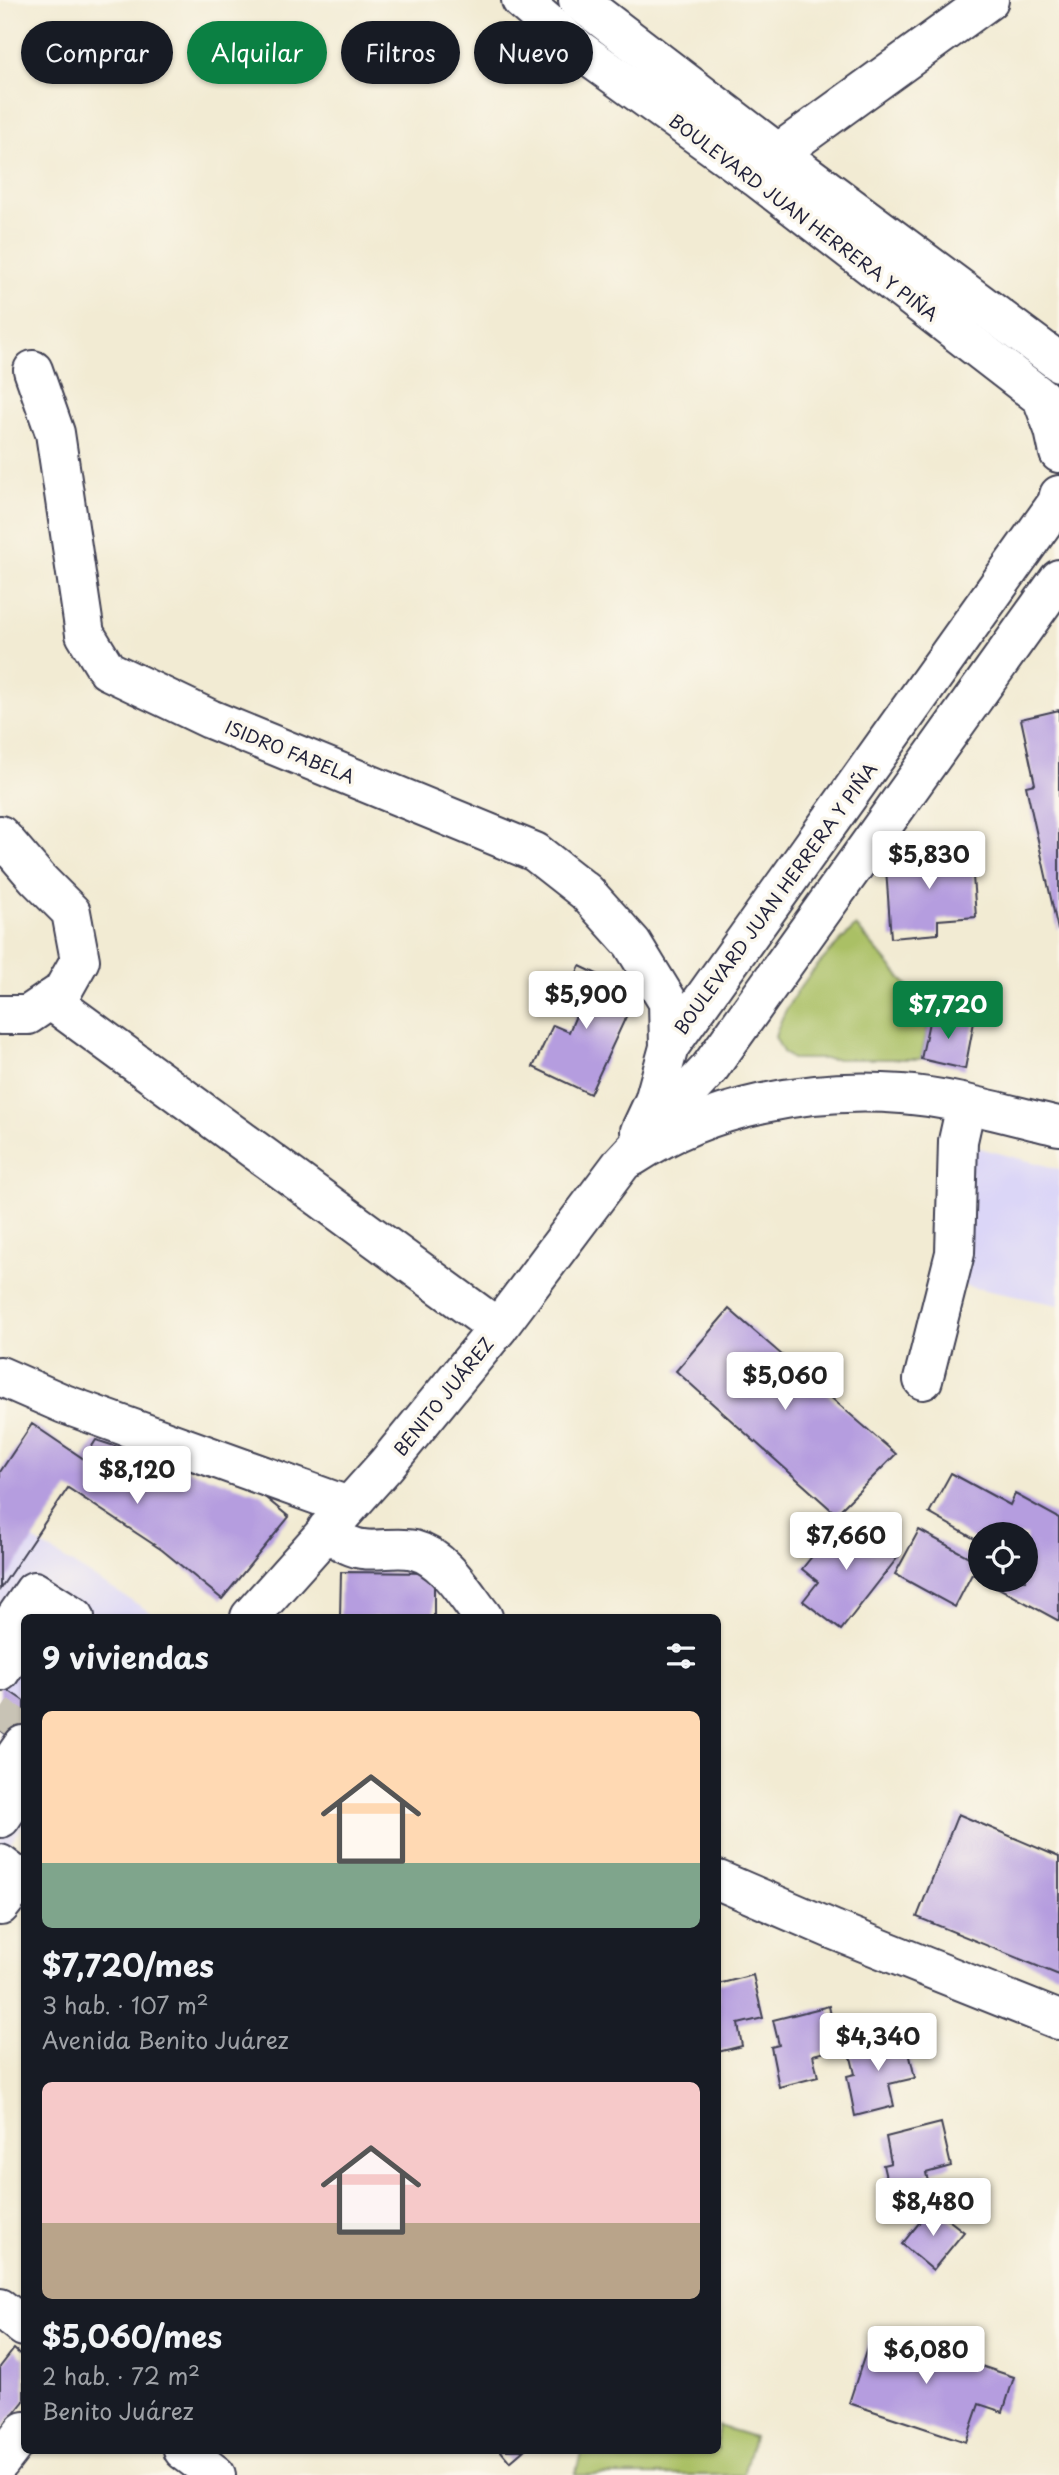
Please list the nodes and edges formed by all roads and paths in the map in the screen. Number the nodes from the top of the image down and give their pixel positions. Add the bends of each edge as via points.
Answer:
1 (522, 0) edge
2 (578, 0) edge
3 (989, 0) edge
4 (768, 166) junction
5 (1059, 362) edge
6 (33, 370) dead end
7 (1059, 453) edge
8 (1059, 495) edge
9 (1059, 579) edge
10 (0, 835) edge
11 (50, 1000) junction
12 (0, 1015) edge
13 (668, 1047) junction
14 (966, 1105) junction
15 (1059, 1126) edge
16 (622, 1163) junction
17 (498, 1328) junction
18 (0, 1376) edge
19 (923, 1380) dead end
20 (337, 1518) junction
21 (253, 1614) edge
22 (481, 1614) edge
23 (21, 1628) edge
24 (0, 1640) edge
25 (21, 1648) edge
26 (12, 1679) edge
27 (10, 1742) edge
28 (0, 1778) edge
29 (21, 1792) edge
30 (9, 1823) edge
31 (721, 1881) edge
32 (1059, 2020) edge
33 (0, 2308) edge
34 (21, 2325) edge
35 (21, 2435) edge
36 (188, 2454) edge
37 (0, 2462) edge
38 (216, 2475) edge

1 - 4 main road, BOULEVARD JUAN HERRERA Y PIÑA via 578,49
2 - 4 main road, BOULEVARD JUAN HERRERA Y PIÑA
3 - 4 main road
4 - 5 main road, BOULEVARD JUAN HERRERA Y PIÑA
4 - 7 main road, BOULEVARD JUAN HERRERA Y PIÑA via 1042,398
6 - 13 main road, ISIDRO FABELA via 55,433 85,634 107,670 211,719 535,852 586,892 632,943 668,1002
8 - 13 main road, BOULEVARD JUAN HERRERA Y PIÑA via 1058,503
9 - 16 main road via 709,1069
10 - 11 main road via 71,912 80,960 62,992
11 - 12 main road via 28,1015
11 - 17 main road
13 - 16 main road, BOULEVARD JUAN HERRERA Y PIÑA via 654,1101
14 - 15 main road
14 - 16 main road via 905,1094 861,1093 773,1102 690,1126
14 - 19 main road via 958,1141 955,1253
16 - 17 main road, BENITO JUÁREZ
17 - 20 main road, BENITO JUÁREZ
18 - 20 main road
20 - 21 main road, BENITO JUÁREZ
20 - 22 main road via 350,1546 416,1550 442,1565
23 - 24 main road
25 - 26 main road
27 - 28 main road
29 - 30 main road
31 - 32 main road
33 - 34 main road
35 - 37 main road
36 - 38 main road

